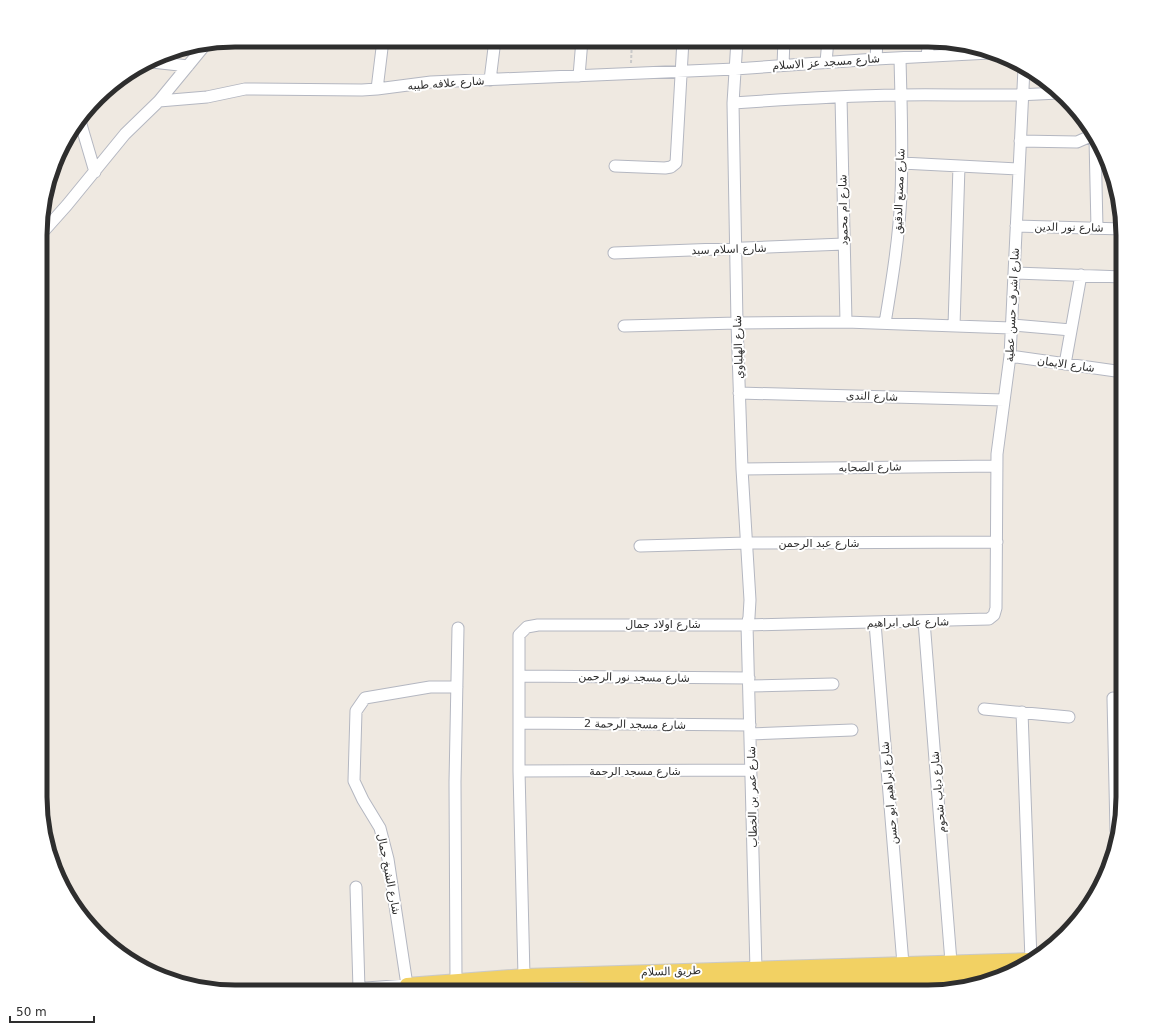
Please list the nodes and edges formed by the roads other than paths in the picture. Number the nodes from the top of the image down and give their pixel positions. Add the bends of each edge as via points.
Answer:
1 (382, 47) edge
2 (494, 47) edge
3 (581, 47) edge
4 (683, 47) edge
5 (737, 47) edge
6 (784, 47) edge
7 (827, 47) edge
8 (877, 47) edge
9 (928, 47) edge
10 (200, 51) edge
11 (973, 52) edge
12 (927, 56) junction
13 (900, 58) junction
14 (876, 59) junction
15 (826, 62) junction
16 (159, 63) edge
17 (783, 65) junction
18 (188, 66) junction
19 (735, 69) junction
20 (681, 71) junction
21 (1024, 73) edge
22 (578, 76) junction
23 (490, 80) junction
24 (378, 90) junction
25 (1051, 93) edge
26 (901, 95) junction
27 (1023, 96) junction
28 (841, 97) junction
29 (159, 101) junction
30 (733, 103) junction
31 (82, 126) edge
32 (1089, 137) edge
33 (1020, 141) junction
34 (1095, 149) edge
35 (902, 163) junction
36 (615, 166) dead end
37 (959, 166) junction
38 (1018, 169) junction
39 (95, 172) junction
40 (1016, 226) junction
41 (47, 228) edge
42 (1097, 228) junction
43 (1116, 229) edge
44 (844, 244) junction
45 (736, 248) junction
46 (614, 253) dead end
47 (1014, 274) junction
48 (1081, 275) junction
49 (1116, 277) edge
50 (846, 322) junction
51 (737, 323) junction
52 (885, 323) junction
53 (624, 326) dead end
54 (954, 326) junction
55 (1012, 327) junction
56 (1071, 330) junction
57 (1010, 356) junction
58 (1065, 364) junction
59 (1116, 371) edge
60 (739, 392) junction
61 (1004, 400) junction
62 (997, 466) junction
63 (742, 469) junction
64 (997, 542) junction
65 (747, 543) junction
66 (640, 546) dead end
67 (924, 622) junction
68 (875, 623) junction
69 (747, 625) junction
70 (458, 628) dead end
71 (519, 676) junction
72 (749, 682) junction
73 (833, 684) dead end
74 (457, 687) junction
75 (1113, 698) dead end
76 (984, 709) dead end
77 (1022, 712) junction
78 (1069, 716) dead end
79 (519, 723) junction
80 (750, 730) junction
81 (852, 730) dead end
82 (751, 770) junction
83 (519, 771) junction
84 (1116, 813) edge
85 (356, 887) dead end
86 (1030, 955) edge
87 (1022, 960) edge
88 (951, 962) junction
89 (904, 964) junction
90 (756, 969) junction
91 (990, 975) edge
92 (524, 976) junction
93 (795, 980) edge
94 (810, 980) edge
95 (456, 981) junction
96 (359, 985) edge
97 (408, 985) edge
98 (429, 985) edge
99 (693, 985) edge

1 - 24 street
2 - 23 street
3 - 22 street
4 - 20 street
5 - 19 street, شارع الهلباوي
6 - 17 street
7 - 15 street
8 - 14 street
9 - 12 street
10 - 18 street
11 - 12 street, شارع مسجد عز الاسلام
12 - 13 street, شارع مسجد عز الاسلام
13 - 14 street, شارع مسجد عز الاسلام
13 - 26 street, شارع مصنع الدقيق
14 - 15 street, شارع مسجد عز الاسلام
15 - 17 street, شارع مسجد عز الاسلام
16 - 18 street
17 - 19 street, شارع مسجد عز الاسلام
18 - 29 street
19 - 20 street, شارع علافه طيبه
19 - 30 street, شارع الهلباوي
20 - 22 street, شارع علافه طيبه
20 - 36 street via 676,163 665,168
21 - 27 street, شارع اشرف حسن عطية
22 - 23 street, شارع علافه طيبه
23 - 24 street, شارع علافه طيبه via 431,82
24 - 29 street, شارع علافه طيبه via 246,89 207,97
25 - 27 street
26 - 27 street
26 - 28 street
26 - 35 street, شارع مصنع الدقيق
27 - 33 street, شارع اشرف حسن عطية
28 - 30 street
28 - 44 street, شارع ام محمود
29 - 39 street via 126,134
30 - 45 street, شارع الهلباوي
31 - 39 street
32 - 33 street via 1073,142
33 - 38 street, شارع اشرف حسن عطية
34 - 42 street
35 - 37 street
35 - 52 street, شارع مصنع الدقيق via 898,229
37 - 38 street
37 - 54 street
38 - 40 street, شارع اشرف حسن عطية
39 - 41 street
40 - 42 street, شارع نور الدين
40 - 47 street, شارع اشرف حسن عطية
42 - 43 street, شارع نور الدين
44 - 45 street, شارع اسلام سيد
44 - 50 street, شارع ام محمود
45 - 46 street, شارع اسلام سيد
45 - 51 street, شارع الهلباوي
47 - 48 street
47 - 55 street, شارع اشرف حسن عطية
48 - 49 street
48 - 56 street
50 - 51 street
50 - 52 street
51 - 53 street
51 - 60 street, شارع الهلباوي
52 - 54 street
54 - 55 street
55 - 56 street
55 - 57 street, شارع اشرف حسن عطية
56 - 58 street
57 - 58 street, شارع الايمان
57 - 61 street, شارع اشرف حسن عطية
58 - 59 street, شارع الايمان
60 - 61 street, شارع الندى
60 - 63 street, شارع الهلباوي
61 - 62 street, شارع اشرف حسن عطية
62 - 63 street, شارع الصحابه
62 - 64 street, شارع اشرف حسن عطية
63 - 65 street, شارع الهلباوي
64 - 65 street, شارع عبد الرحمن
64 - 67 street, شارع على ابراهيم via 994,615 989,619
65 - 66 street, شارع عبد الرحمن
65 - 69 street, شارع الهلباوي via 750,600
67 - 68 street, شارع على ابراهيم
67 - 88 street, شارع دياب شحوم
68 - 69 street, شارع على ابراهيم
68 - 89 street, شارع ابراهيم ابو حسن
69 - 71 street, شارع اولاد جمال via 578,624 527,627 519,635
69 - 72 street, شارع عمر بن الخطاب
70 - 74 street
71 - 72 street, شارع مسجد نور الرحمن
71 - 79 street, شارع اولاد جمال
72 - 73 street, شارع مسجد نور الرحمن
72 - 80 street, شارع عمر بن الخطاب
74 - 95 street
74 - 97 street, شارع الشيخ جمال via 430,686 365,698 356,711 354,781 380,828 388,859
75 - 84 street
76 - 77 street
77 - 78 street
77 - 86 street
79 - 80 street, شارع مسجد الرحمة 2
79 - 83 street, شارع اولاد جمال
80 - 81 street, شارع مسجد الرحمة 2
80 - 82 street, شارع عمر بن الخطاب
82 - 83 street, شارع مسجد الرحمة
82 - 90 street, شارع عمر بن الخطاب
83 - 92 street, شارع اولاد جمال
85 - 96 street
87 - 88 main road, طريق السلام
88 - 89 main road, طريق السلام
89 - 94 main road, طريق السلام
90 - 92 main road, طريق السلام
90 - 93 main road, طريق السلام
91 - 94 main road, طريق السلام
92 - 95 main road, طريق السلام
93 - 94 main road, طريق السلام
93 - 99 main road, طريق السلام
95 - 98 main road, طريق السلام

